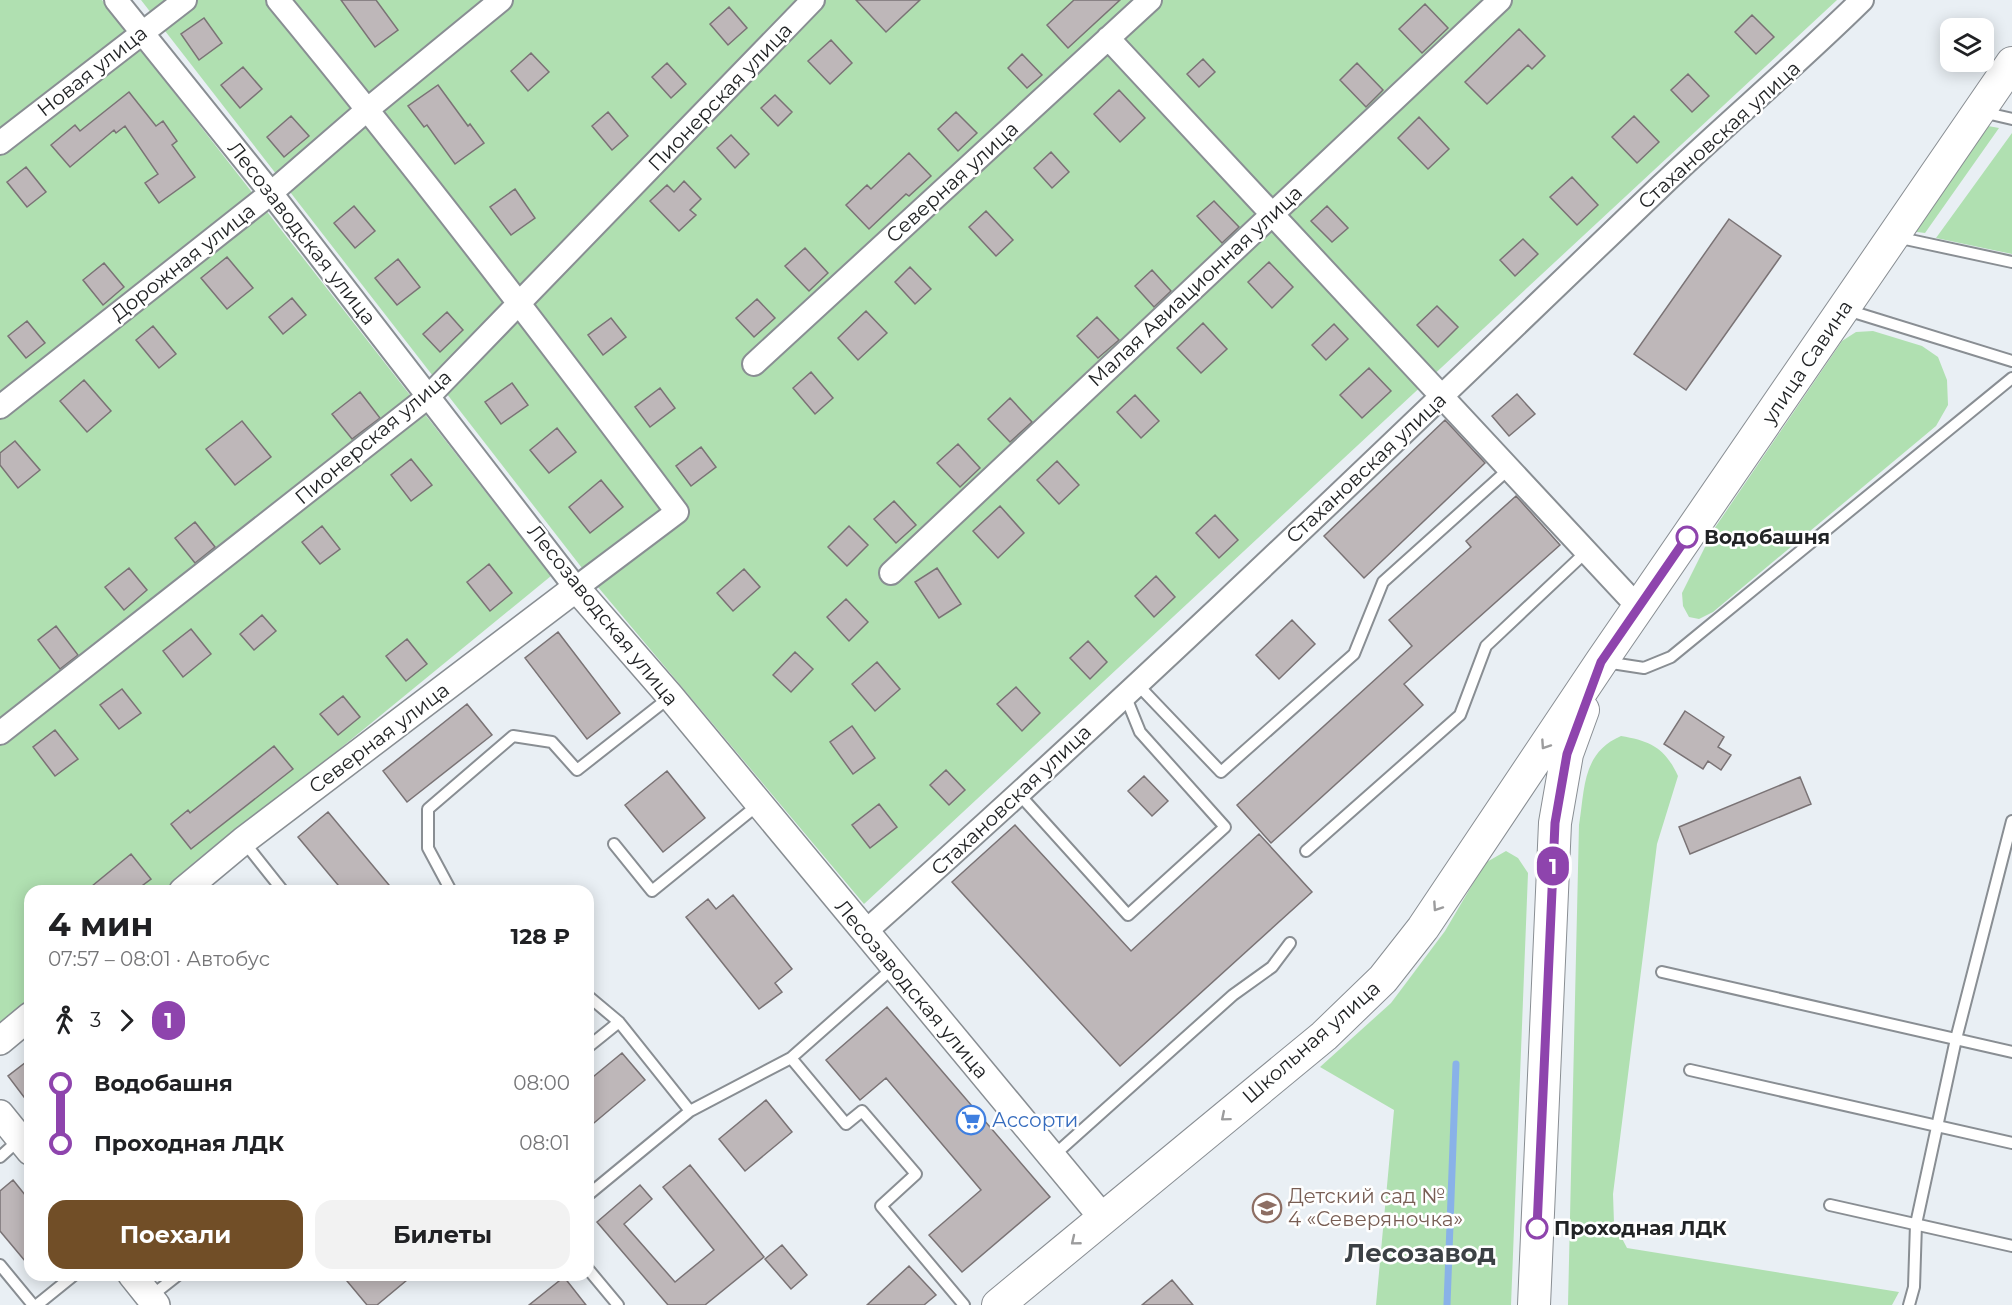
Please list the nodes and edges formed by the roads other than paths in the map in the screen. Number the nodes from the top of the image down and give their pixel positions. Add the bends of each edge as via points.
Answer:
1 (116, 0) edge
2 (185, 0) edge
3 (278, 0) edge
4 (501, 0) edge
5 (813, 0) edge
6 (1150, 0) edge
7 (1500, 0) edge
8 (1862, 0) edge
9 (140, 32) junction
10 (1108, 38) junction
11 (2012, 63) edge
12 (368, 109) junction
13 (1979, 112) junction
14 (2012, 119) edge
15 (0, 143) edge
16 (271, 193) junction
17 (1272, 214) junction
18 (1893, 236) junction
19 (2012, 262) edge
20 (519, 303) junction
21 (1843, 309) junction
22 (2012, 361) edge
23 (754, 364) dead end
24 (2012, 378) edge
25 (1443, 395) junction
26 (429, 396) junction
27 (0, 407) edge
28 (1510, 468) junction
29 (1587, 552) junction
30 (891, 573) dead end
31 (576, 588) junction
32 (1638, 608) junction
33 (1601, 662) junction
34 (1131, 690) junction
35 (670, 696) junction
36 (0, 733) edge
37 (1018, 793) junction
38 (759, 804) junction
39 (2012, 825) edge
40 (243, 841) junction
41 (614, 844) dead end
42 (1306, 851) dead end
43 (190, 885) edge
44 (278, 885) edge
45 (443, 885) edge
46 (865, 932) junction
47 (1290, 943) dead end
48 (894, 967) junction
49 (1662, 972) dead end
50 (594, 1001) edge
51 (24, 1021) edge
52 (619, 1022) junction
53 (1956, 1039) junction
54 (0, 1041) edge
55 (594, 1042) edge
56 (2012, 1052) edge
57 (791, 1058) junction
58 (1690, 1070) dead end
59 (690, 1111) junction
60 (0, 1114) edge
61 (1938, 1126) junction
62 (2012, 1143) edge
63 (24, 1144) edge
64 (24, 1145) edge
65 (0, 1156) edge
66 (1052, 1157) junction
67 (594, 1190) edge
68 (1830, 1205) dead end
69 (1103, 1218) junction
70 (1916, 1224) junction
71 (2012, 1246) edge
72 (0, 1265) edge
73 (594, 1276) edge
74 (66, 1281) edge
75 (137, 1281) edge
76 (172, 1281) edge
77 (153, 1301) edge
78 (1006, 1303) edge
79 (35, 1305) edge
80 (618, 1305) edge
81 (964, 1305) edge
82 (1534, 1305) edge
83 (1909, 1305) edge

1 - 9 street, Лесозаводская улица
2 - 9 street, Новая улица
3 - 12 street
4 - 12 street, Дорожная улица
5 - 20 street, Пионерская улица
6 - 10 street, Северная улица
7 - 17 street, Малая Авиационная улица
8 - 25 street, Стахановская улица
9 - 15 street, Новая улица
9 - 16 street, Лесозаводская улица
10 - 17 street
10 - 23 street, Северная улица
11 - 13 main road, улица Савина
12 - 16 street, Дорожная улица
12 - 20 street
13 - 14 lane
13 - 18 main road, улица Савина
16 - 26 street, Лесозаводская улица
16 - 27 street, Дорожная улица
17 - 25 street
17 - 30 street, Малая Авиационная улица
18 - 19 lane
18 - 21 main road, улица Савина
20 - 26 street, Пионерская улица
20 - 31 street via 677,512
21 - 22 lane
21 - 32 main road, улица Савина
24 - 33 lane via 1671,657 1644,668
25 - 28 street
25 - 34 street, Стахановская улица
26 - 31 street, Лесозаводская улица
26 - 36 street, Пионерская улица
28 - 29 street
28 - 34 lane via 1383,582 1354,654 1221,772
29 - 32 street
29 - 42 lane via 1486,646 1460,715
31 - 35 street, Лесозаводская улица
31 - 40 street, Северная улица
32 - 33 main road, улица Савина
33 -> 69 main road, Школьная улица via 1423,928 1383,979 1324,1036
33 - 82 main road via 1567,754 1555,823
34 - 37 street, Стахановская улица
34 - 37 lane via 1140,732 1225,827 1128,915
35 - 38 street, Лесозаводская улица
35 - 45 lane via 577,770 552,742 513,736 428,809 428,848
37 - 46 street, Стахановская улица
38 - 41 lane via 652,891
38 - 46 street, Лесозаводская улица
39 - 53 lane
40 - 43 street, Северная улица
40 - 44 lane
46 - 48 street, Лесозаводская улица
47 - 66 lane via 1272,967 1233,995
48 - 57 lane
48 - 66 street, Лесозаводская улица
49 - 53 lane
50 - 52 lane
51 - 54 street
52 - 55 lane
52 - 59 lane
53 - 56 lane
53 - 61 lane
57 - 59 lane
57 - 81 lane via 846,1124 862,1111 916,1174 882,1206
58 - 61 lane
59 - 67 lane
60 - 63 street
61 - 62 lane
61 - 70 lane
64 - 65 lane
66 - 69 street, Лесозаводская улица
68 - 70 lane
69 -> 78 main road, Школьная улица
70 - 71 lane
70 - 83 lane via 1914,1287
72 - 79 lane
73 - 80 lane
74 - 79 lane
75 - 77 street
76 - 77 lane

